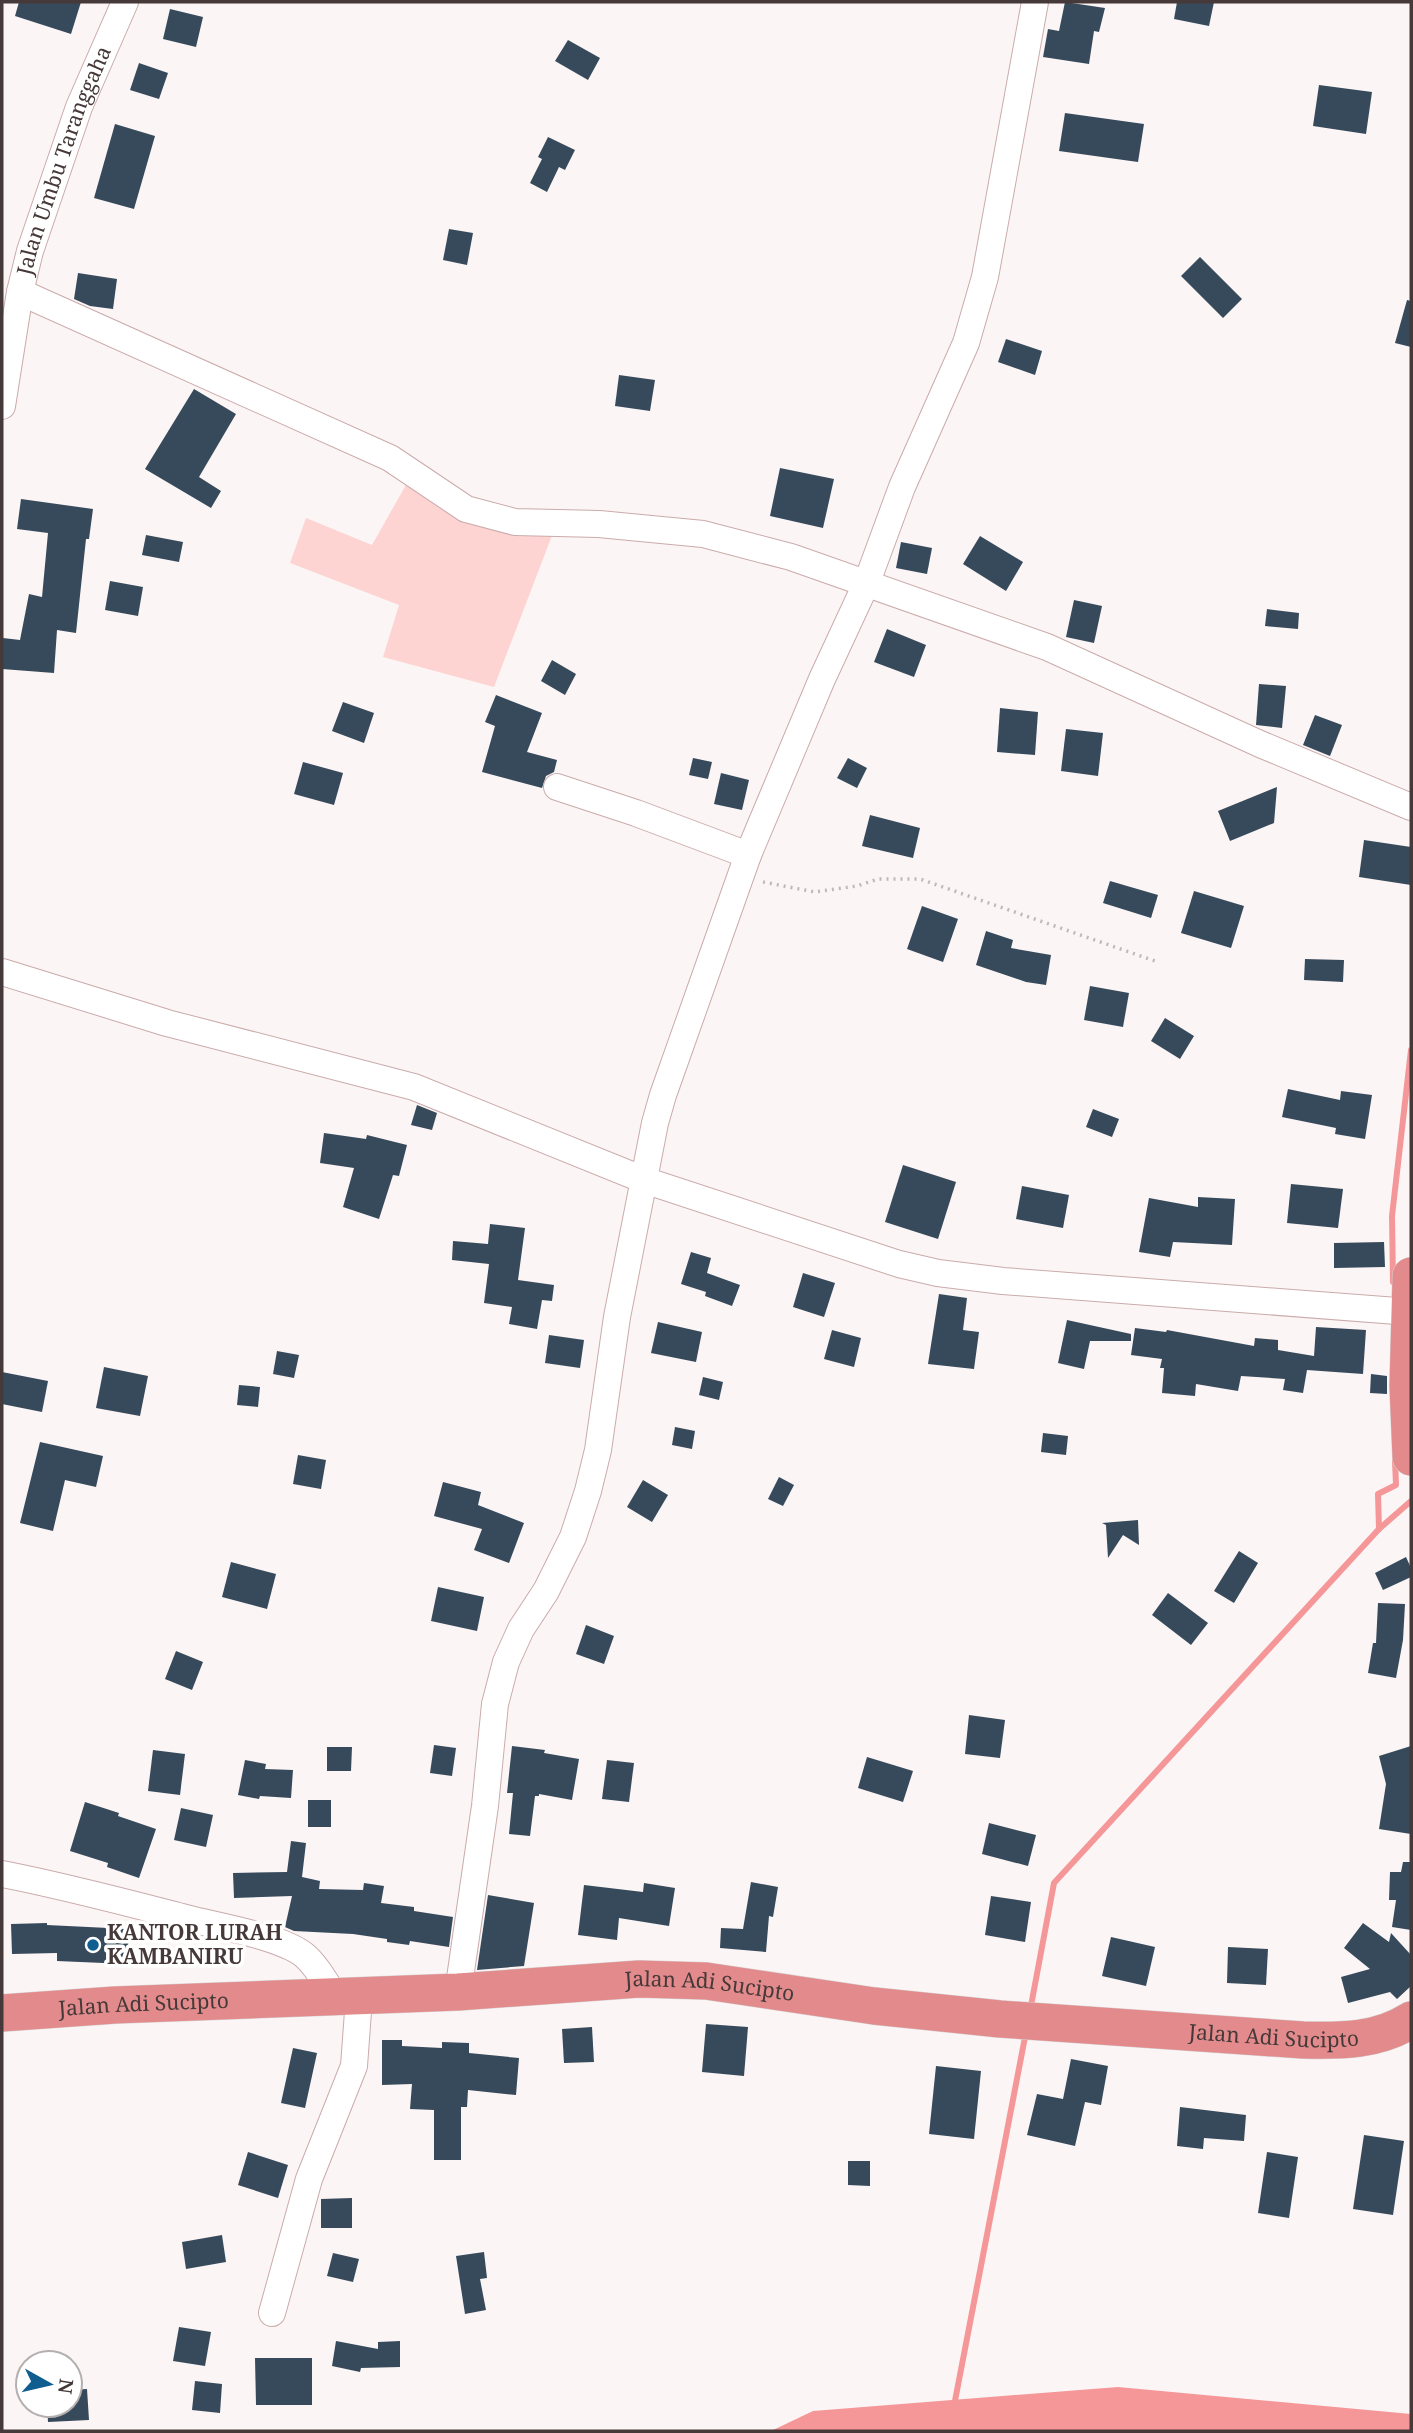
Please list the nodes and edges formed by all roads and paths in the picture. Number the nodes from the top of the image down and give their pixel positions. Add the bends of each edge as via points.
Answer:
1 (125, 2) edge
2 (1035, 2) edge
3 (14, 283) edge
4 (2, 406) edge
5 (867, 582) junction
6 (557, 787) dead end
7 (1411, 807) edge
8 (744, 865) junction
9 (1155, 961) dead end
10 (2, 972) edge
11 (645, 1180) junction
12 (1402, 1303) edge
13 (1411, 1457) edge
14 (2, 1874) edge
15 (458, 1992) junction
16 (348, 1998) junction
17 (2, 2013) edge
18 (1410, 2022) edge
19 (272, 2313) dead end

1 - 3 street, Jalan Umbu Taranggaha via 79,107
2 - 5 street via 974,321 902,487
3 - 4 street, Jalan Umbu Taranggaha
3 - 5 street via 390,458 466,509 515,522 704,534
5 - 7 street via 1047,647
5 - 8 street via 821,678
6 - 8 street via 636,813
8 - 9 path via 815,892 878,879 919,879
8 - 11 street via 663,1095
10 - 11 street via 167,1023 414,1087
11 - 12 street via 938,1273 1003,1281
11 - 15 street via 588,1491 573,1537 506,1662 495,1704
12 - 13 highway
14 - 16 street via 250,1933 302,1954
15 - 16 highway, Jalan Adi Sucipto
15 - 18 highway, Jalan Adi Sucipto via 639,1979 705,1982 1016,2021 1347,2041 1374,2037
16 - 17 highway, Jalan Adi Sucipto
16 - 19 street via 354,2066 309,2179

